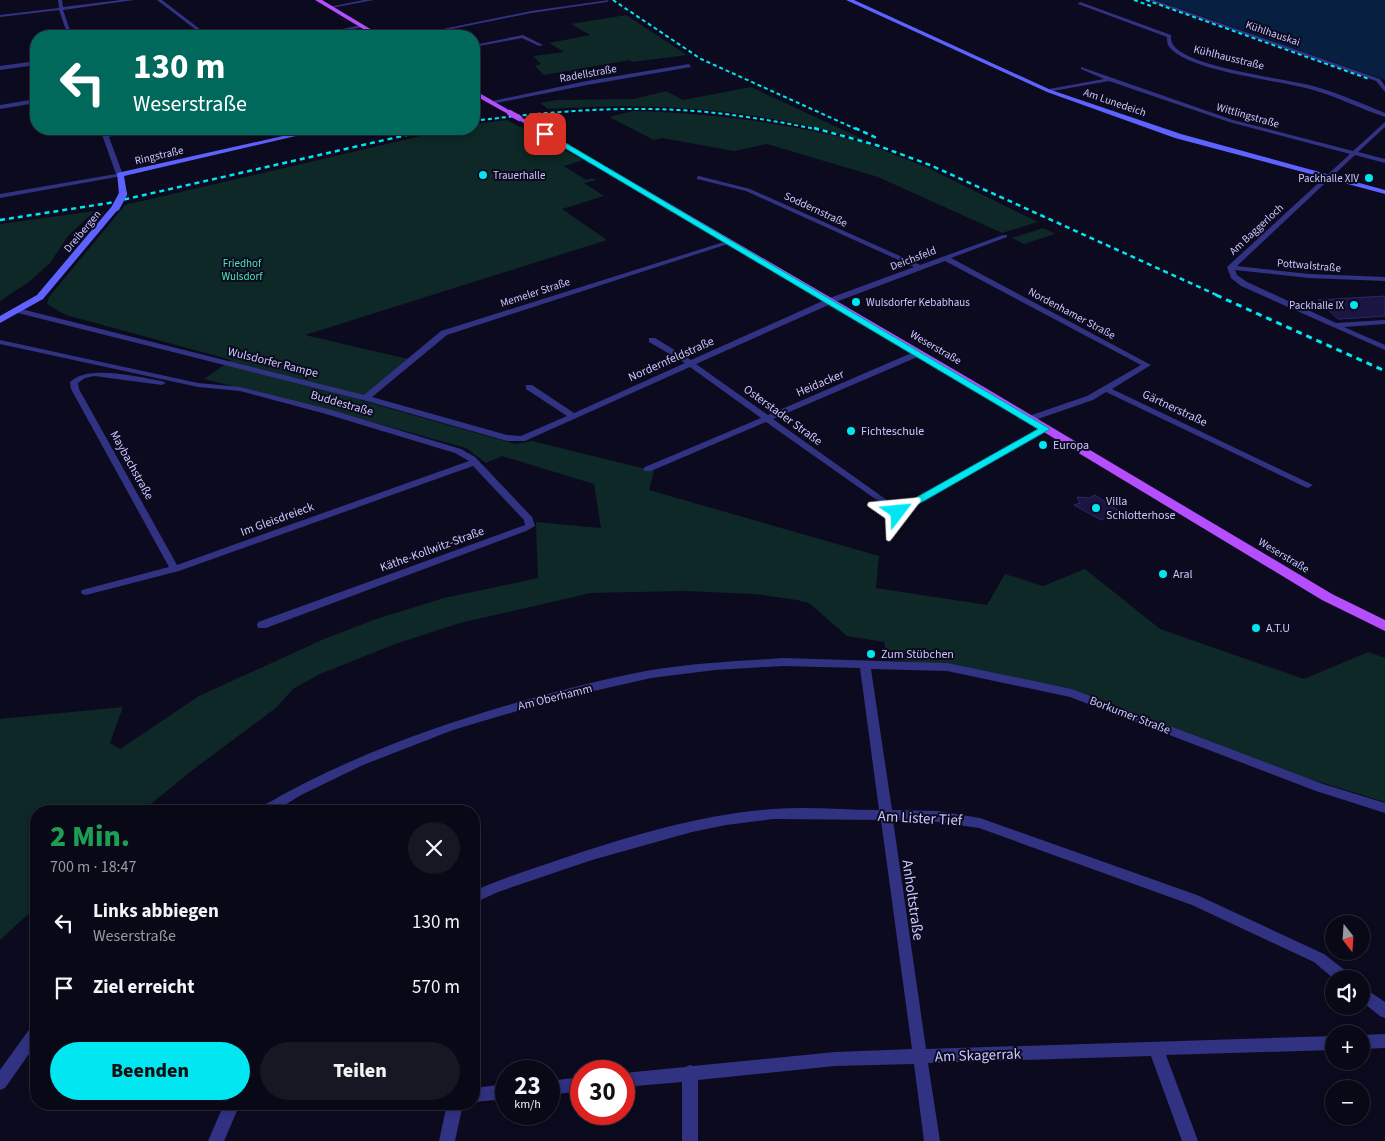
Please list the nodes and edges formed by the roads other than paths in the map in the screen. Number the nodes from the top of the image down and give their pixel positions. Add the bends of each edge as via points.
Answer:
1 (60, 0) edge
2 (132, 0) edge
3 (159, 0) edge
4 (318, 0) edge
5 (372, 0) edge
6 (849, 0) edge
7 (1095, 0) edge
8 (1150, 0) edge
9 (607, 1) dead end
10 (331, 7) junction
11 (60, 9) junction
12 (0, 16) edge
13 (362, 26) junction
14 (68, 30) edge
15 (199, 30) edge
16 (341, 30) edge
17 (369, 30) edge
18 (441, 30) edge
19 (480, 45) edge
20 (541, 45) dead end
21 (30, 64) edge
22 (689, 66) dead end
23 (0, 68) edge
24 (1083, 68) dead end
25 (1109, 80) junction
26 (1385, 90) edge
27 (1049, 91) junction
28 (480, 96) edge
29 (30, 102) edge
30 (491, 102) junction
31 (0, 107) edge
32 (1385, 115) edge
33 (1383, 128) edge
34 (111, 135) edge
35 (281, 135) edge
36 (106, 136) joint
37 (1352, 153) junction
38 (1385, 160) edge
39 (120, 175) junction
40 (1327, 177) junction
41 (699, 178) dead end
42 (1385, 192) edge
43 (0, 196) edge
44 (1005, 236) dead end
45 (729, 242) junction
46 (945, 258) junction
47 (1231, 267) junction
48 (921, 268) junction
49 (1385, 279) edge
50 (830, 301) junction
51 (17, 310) junction
52 (0, 320) edge
53 (1385, 322) edge
54 (1335, 325) junction
55 (652, 340) dead end
56 (0, 342) edge
57 (1385, 348) edge
58 (919, 354) junction
59 (690, 363) junction
60 (83, 376) joint
61 (198, 385) junction
62 (529, 387) dead end
63 (1106, 389) junction
64 (366, 398) junction
65 (573, 416) junction
66 (767, 419) junction
67 (1029, 419) junction
68 (1046, 429) junction
69 (522, 439) joint
70 (475, 462) junction
71 (648, 469) dead end
72 (1308, 485) dead end
73 (175, 569) junction
74 (86, 592) dead end
75 (262, 625) dead end
76 (1385, 626) edge
77 (865, 664) junction
78 (275, 805) edge
79 (1385, 808) edge
80 (884, 815) junction
81 (480, 894) edge
82 (1334, 970) edge
83 (1370, 999) edge
84 (1385, 1011) edge
85 (1385, 1041) edge
86 (1370, 1042) edge
87 (1325, 1043) edge
88 (30, 1044) edge
89 (1156, 1049) junction
90 (920, 1057) junction
91 (690, 1072) junction
92 (635, 1079) edge
93 (0, 1083) edge
94 (495, 1093) edge
95 (480, 1095) edge
96 (229, 1110) edge
97 (454, 1110) edge
98 (216, 1141) edge
99 (447, 1141) edge
100 (690, 1141) edge
101 (932, 1141) edge
102 (1190, 1141) edge

1 - 11 street
2 - 11 street
3 - 15 street
4 - 10 main road
5 - 10 street
6 - 27 street, Am Lunedeich
7 - 32 street, Kühlhausstraße via 1080,2 1169,36 1174,49 1192,59 1311,88
8 - 26 street, Kühlhauskai via 1378,80
9 - 18 street
10 - 13 main road
11 - 12 street
11 - 14 street
13 - 16 street
13 - 17 main road
19 - 20 street via 523,36
21 - 23 street
22 - 30 street, Radellstraße
24 - 25 street, Wittlingstraße
25 - 27 street, Wittlingstraße
25 - 37 street, Wittlingstraße via 1231,121
27 - 40 street, Am Lunedeich via 1178,136
28 - 30 main road, Weserstraße
29 - 31 street
30 - 45 main road, Weserstraße, bridge
33 - 37 street, Am Baggerloch
34 - 36 street
35 - 39 street, Ringstraße
36 - 39 street, Dreibergen
37 - 38 street, Wittlingstraße
37 - 40 street, Am Baggerloch
39 - 43 street, Ringstraße
39 - 51 street, Dreibergen, bridge via 123,194 116,207 40,297
40 - 42 street, Am Lunedeich
40 - 47 street, Am Baggerloch
41 - 48 street, Soddernstraße via 748,190
44 - 46 street, Deichsfeld
45 - 50 main road, Weserstraße
45 - 64 street, Memeler Straße via 444,333
46 - 48 street, Deichsfeld
46 - 63 street, Nordenhamer Straße via 1147,365
47 - 49 street, Pottwalstraße via 1308,276
47 - 54 street, Am Baggerloch via 1234,276 1244,284
48 - 50 street, Deichsfeld
50 - 58 main road, Weserstraße
50 - 59 street, Nordernfeldstraße
51 - 52 street, Dreibergen
51 - 64 street, Wulsdorfer Rampe
53 - 54 street
54 - 57 street, Am Baggerloch
55 - 59 street, Osterstader Straße
56 - 61 street, Buddestraße
58 - 66 street, Heidacker
58 - 67 main road, Weserstraße
59 - 65 street, Nordernfeldstraße
59 - 66 street, Osterstader Straße
60 - 61 street, Buddestraße via 94,374 182,386
60 - 73 street, Maybachstraße via 74,382 75,389
61 - 70 street, Buddestraße via 240,389 329,412 458,451
62 - 65 street
63 - 67 street via 1090,398
63 - 72 street, Gärtnerstraße
64 - 69 street, Wulsdorfer Rampe via 506,438
65 - 69 street, Nordernfeldstraße
66 - 68 street, Osterstader Straße via 898,512
66 - 71 street, Heidacker
67 - 68 main road, Weserstraße
68 - 76 main road, Weserstraße via 1327,597
70 - 73 street, Im Gleisdreieck
70 - 75 street, Käthe-Kollwitz-Straße via 529,519 530,526
73 - 74 street, Im Gleisdreieck
77 - 78 street, Am Oberhamm via 783,662 715,666 651,674 554,696 449,727 358,762
77 - 79 street, Borkumer Straße via 946,667 1072,693 1320,788
77 - 80 street, Anholtstraße
80 - 81 street, Am Lister Tief via 762,815 709,822 655,834
80 - 82 street, Am Lister Tief via 933,815 980,823 1197,901 1319,958
80 - 90 street, Anholtstraße
83 - 84 street
85 - 86 street
87 - 89 street, Am Skagerrak
88 - 93 street
89 - 90 street, Am Skagerrak
89 - 102 street
90 - 91 street, Am Skagerrak via 835,1059
90 - 101 street, Anholtstraße
91 - 92 street, Am Skagerrak
91 - 100 street
94 - 95 street
96 - 98 street
97 - 99 street

